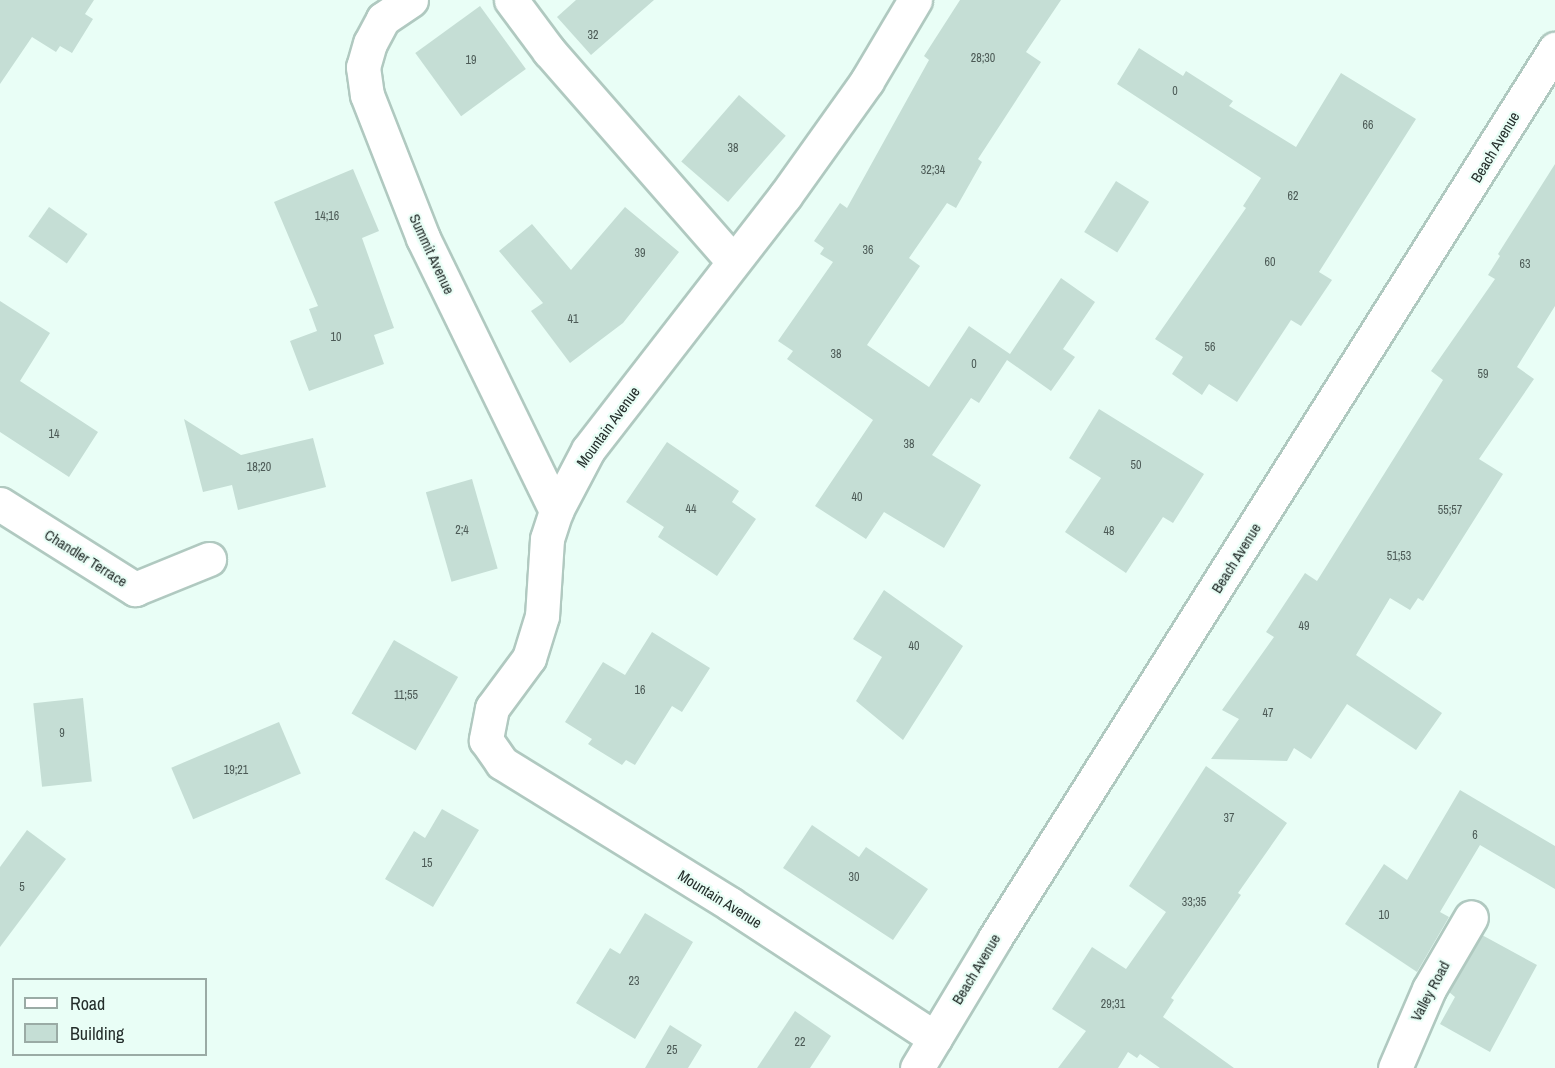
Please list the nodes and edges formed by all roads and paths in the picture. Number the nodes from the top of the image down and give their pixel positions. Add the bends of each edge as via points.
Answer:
1 (411, 0) edge
2 (511, 0) edge
3 (915, 0) edge
4 (1555, 49) edge
5 (733, 261) junction
6 (0, 504) edge
7 (556, 511) junction
8 (209, 559) dead end
9 (1471, 917) dead end
10 (935, 1038) junction
11 (917, 1068) edge
12 (1395, 1068) edge

1 - 7 street, Summit Avenue via 383,19 370,43 363,68 367,94 423,238
2 - 5 street via 549,51
3 - 5 street, Mountain Avenue via 867,81
4 - 10 street, Beach Avenue
5 - 7 street, Mountain Avenue via 588,450
6 - 8 street, Chandler Terrace via 135,589
7 - 10 street, Mountain Avenue via 547,539 542,616 529,658 492,708 486,740 502,764 730,904
9 - 12 street, Valley Road via 1429,989
10 - 11 street, Beach Avenue

